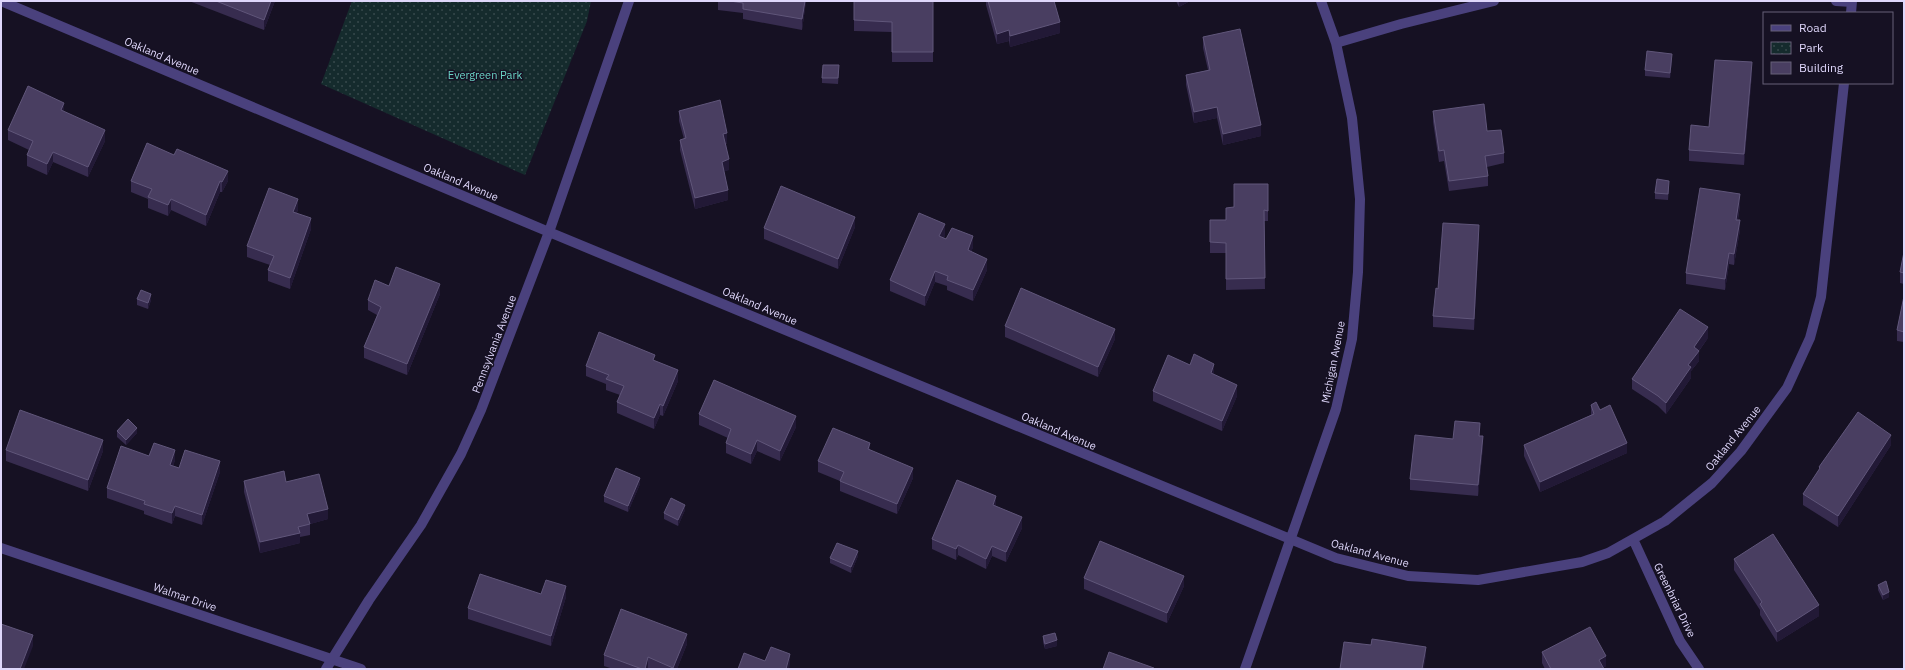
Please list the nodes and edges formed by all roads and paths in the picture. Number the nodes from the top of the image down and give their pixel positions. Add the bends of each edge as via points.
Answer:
1 (1, 1) edge
2 (629, 1) edge
3 (1321, 1) edge
4 (1494, 1) edge
5 (1836, 1) edge
6 (1852, 2) edge
7 (1851, 12) edge
8 (1336, 43) junction
9 (1844, 84) edge
10 (549, 232) junction
11 (1291, 540) junction
12 (1633, 540) junction
13 (1, 548) edge
14 (333, 659) junction
15 (326, 669) edge
16 (361, 669) edge
17 (1245, 669) edge
18 (1699, 669) edge

1 - 10 street, Oakland Avenue
2 - 10 street, Pennsylvania Avenue
3 - 8 street, Michigan Avenue
4 - 8 street
5 - 6 street
6 - 7 street
8 - 11 street, Michigan Avenue via 1352,118 1360,199 1352,339 1336,409
9 - 12 street, Oakland Avenue via 1821,297 1810,338 1791,381 1741,451 1712,483 1665,521
10 - 11 street, Oakland Avenue
10 - 14 street, Pennsylvania Avenue via 481,410 461,454 421,525 369,600
11 - 12 street, Oakland Avenue via 1336,558 1408,576 1478,580 1582,562 1608,553
11 - 17 street, Michigan Avenue
12 - 18 street, Greenbriar Drive via 1680,641
13 - 14 street, Walmar Drive
14 - 15 street, Pennsylvania Avenue
14 - 16 street, Walmar Drive

